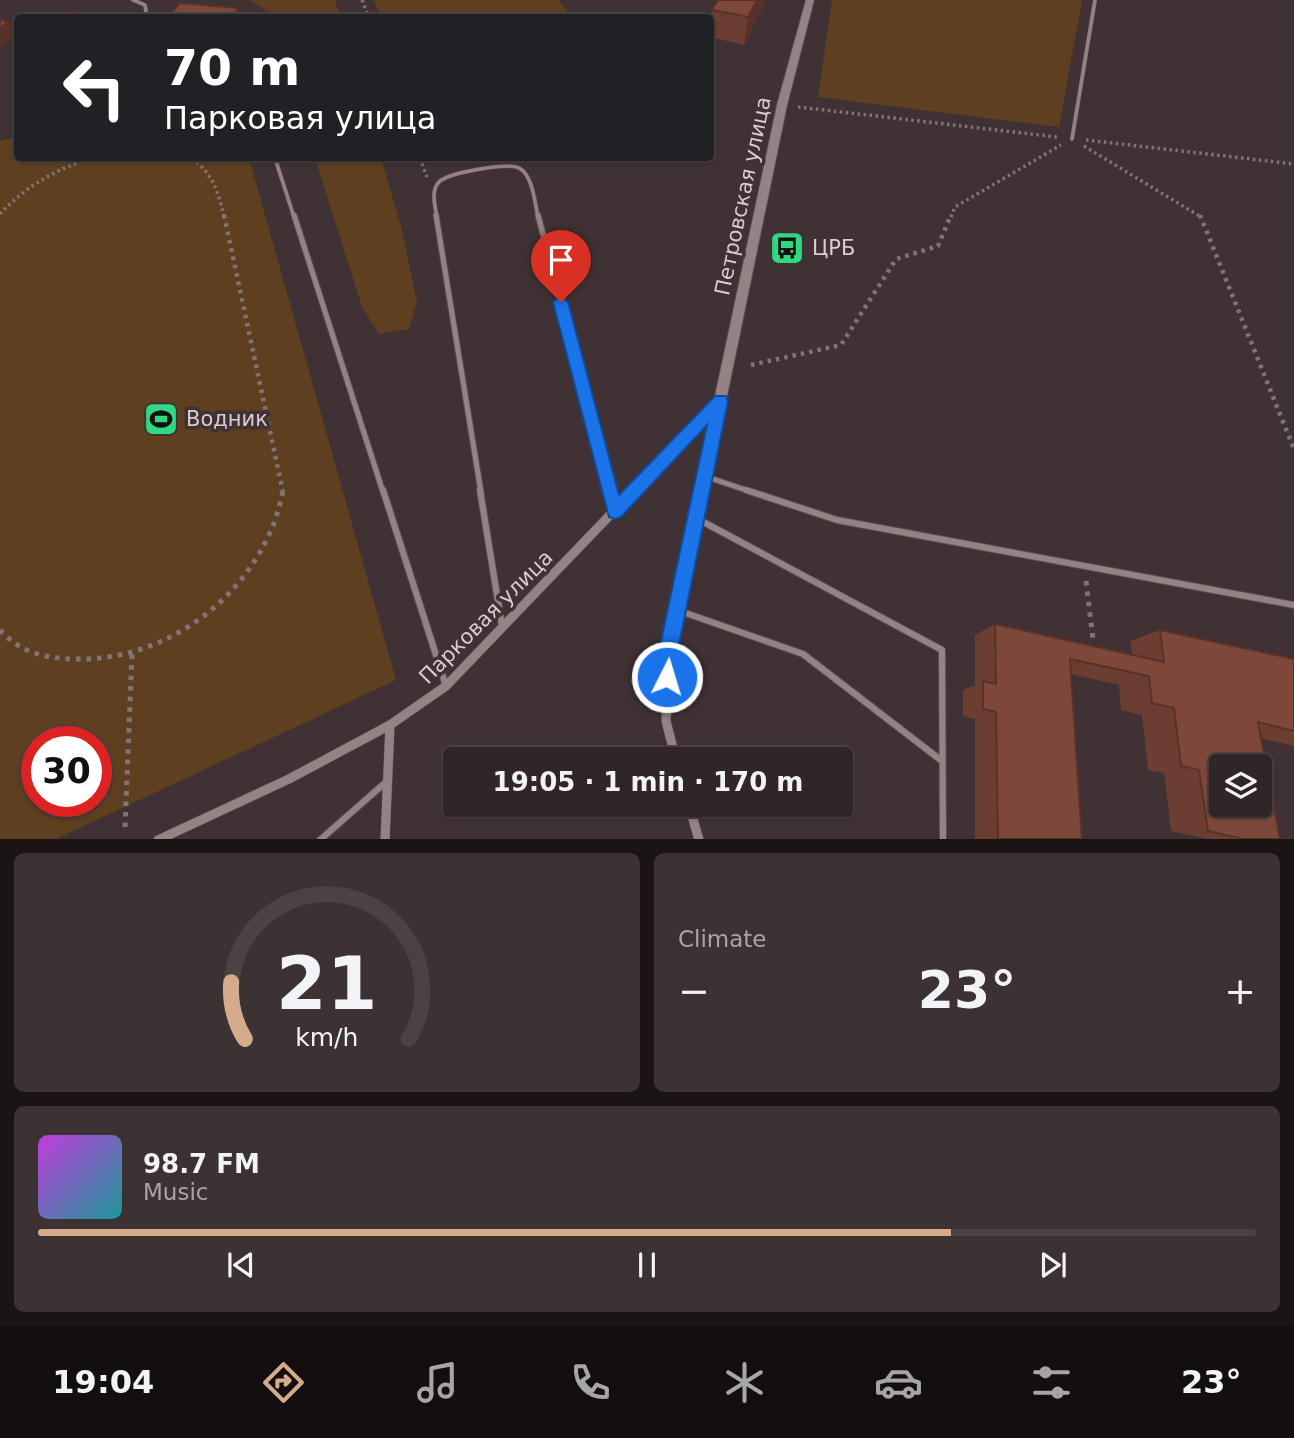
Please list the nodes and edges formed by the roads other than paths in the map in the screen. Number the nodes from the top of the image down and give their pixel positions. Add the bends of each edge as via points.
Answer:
1 (133, 0) edge
2 (810, 0) edge
3 (1095, 0) edge
4 (146, 14) edge
5 (1072, 139) road end
6 (276, 161) edge
7 (720, 401) junction
8 (704, 476) junction
9 (615, 512) junction
10 (696, 518) junction
11 (1294, 605) edge
12 (677, 610) junction
13 (502, 629) junction
14 (446, 686) junction
15 (390, 725) junction
16 (673, 747) edge
17 (942, 761) junction
18 (387, 781) junction
19 (693, 817) edge
20 (158, 839) edge
21 (320, 839) edge
22 (385, 839) edge
23 (699, 839) edge
24 (943, 839) edge

1 - 4 lane via 145,5
2 - 7 street, Петровская улица via 782,105
3 - 5 lane
6 - 14 lane
7 - 8 street
7 - 9 street, Парковая улица
8 - 10 street
8 - 11 lane via 837,520
9 - 13 street, Парковая улица
9 - 13 lane via 528,177 519,168 502,166 453,174 439,182 433,194
10 - 12 street
10 - 17 lane via 942,650
12 - 16 street via 667,655 666,722
12 - 17 lane via 803,654
13 - 14 street, Парковая улица
14 - 15 street, Парковая улица
15 - 18 street
15 - 20 street, Парковая улица via 289,779
17 - 24 lane
18 - 21 lane
18 - 22 street
19 - 23 street

